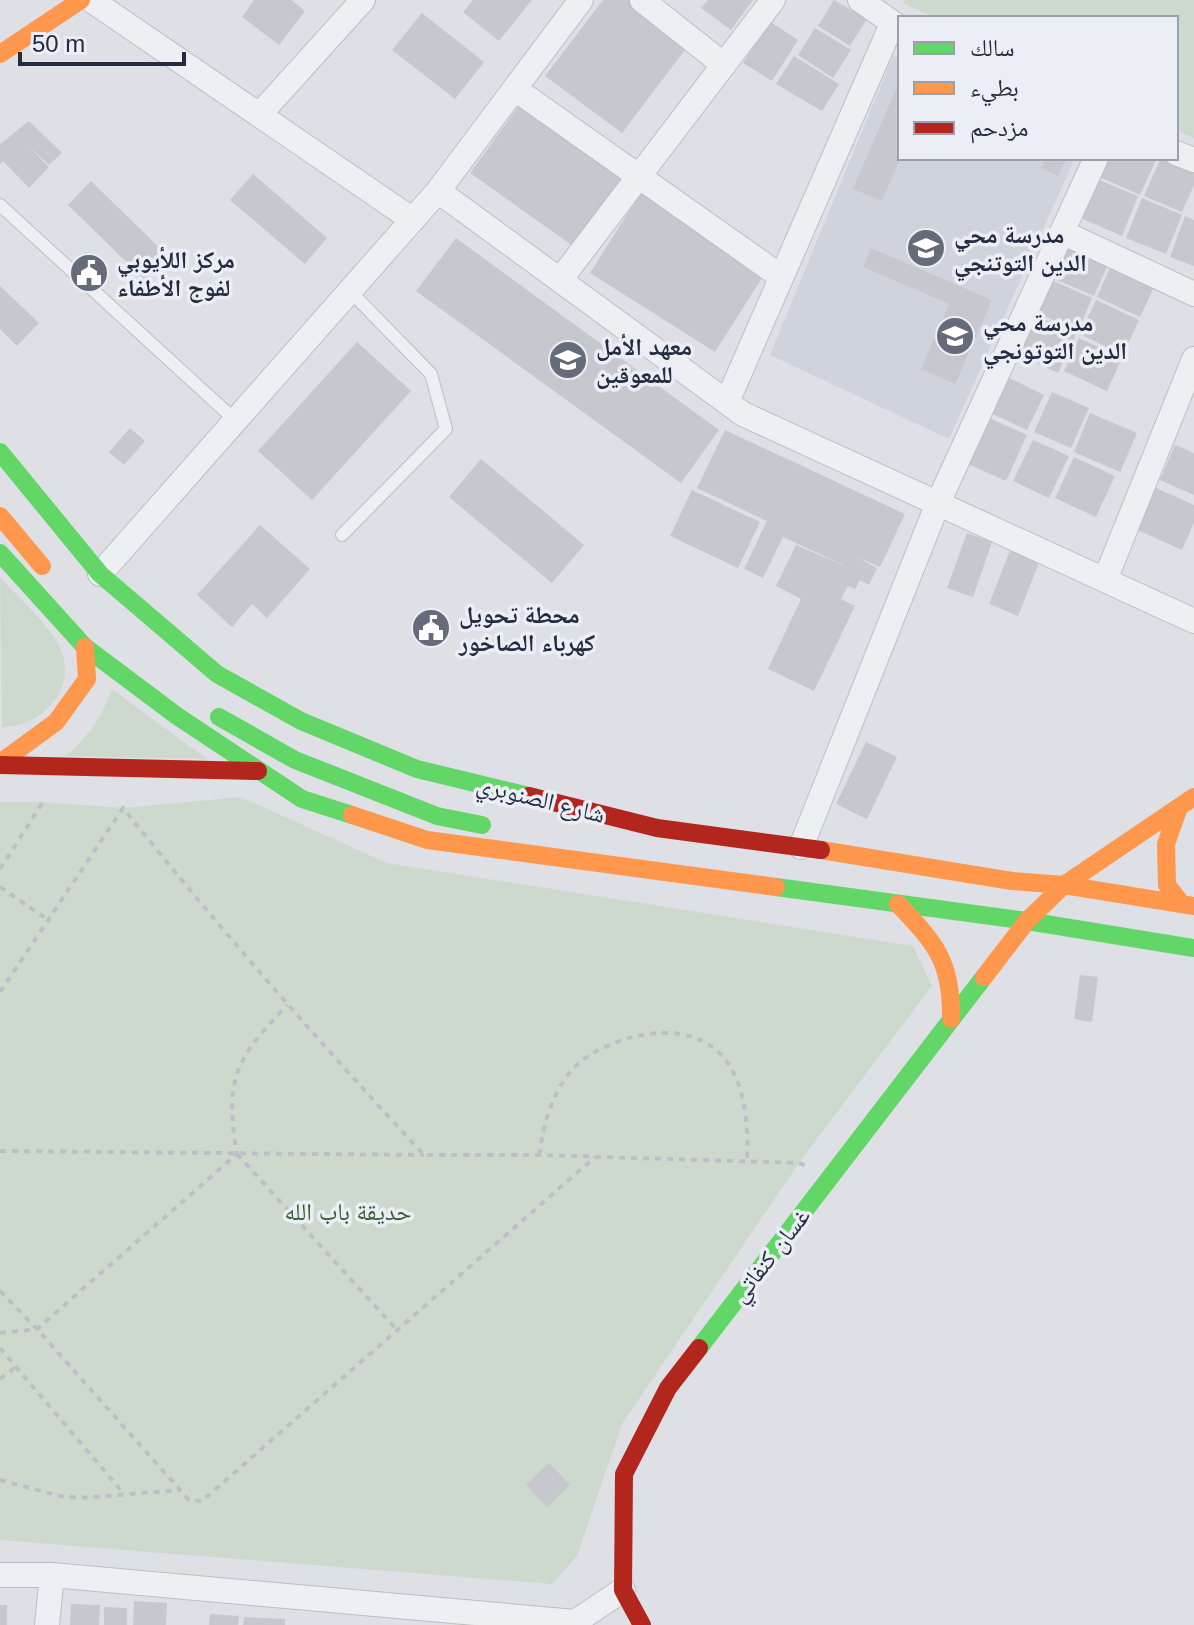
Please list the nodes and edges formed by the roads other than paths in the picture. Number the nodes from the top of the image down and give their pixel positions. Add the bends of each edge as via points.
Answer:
1 (81, 0) edge
2 (91, 0) edge
3 (363, 0) edge
4 (581, 0) edge
5 (642, 0) edge
6 (773, 0) edge
7 (860, 0) edge
8 (892, 17) edge
9 (0, 54) edge
10 (724, 65) junction
11 (515, 89) junction
12 (259, 115) junction
13 (1095, 160) edge
14 (639, 176) junction
15 (438, 191) junction
16 (0, 205) edge
17 (413, 220) junction
18 (1062, 232) junction
19 (780, 276) junction
20 (560, 280) junction
21 (350, 291) junction
22 (1194, 294) edge
23 (1194, 359) edge
24 (727, 402) junction
25 (235, 420) junction
26 (0, 452) edge
27 (9, 498) dead end
28 (938, 503) junction
29 (0, 516) edge
30 (342, 535) dead end
31 (0, 553) edge
32 (54, 553) dead end
33 (100, 574) junction
34 (52, 577) dead end
35 (1105, 580) junction
36 (1194, 621) edge
37 (85, 647) junction
38 (160, 650) dead end
39 (198, 702) dead end
40 (0, 764) edge
41 (258, 771) junction
42 (442, 797) dead end
43 (1186, 802) edge
44 (572, 826) dead end
45 (496, 828) dead end
46 (657, 828) junction
47 (540, 837) dead end
48 (801, 847) junction
49 (649, 872) junction
50 (1064, 885) junction
51 (898, 904) junction
52 (1188, 905) edge
53 (1027, 921) junction
54 (1194, 948) edge
55 (951, 1019) junction
56 (0, 1575) edge
57 (52, 1575) junction
58 (623, 1590) junction
59 (573, 1623) edge
60 (47, 1625) edge
61 (642, 1625) edge

1 - 9 main road
2 - 12 street
3 - 12 street
4 - 11 street
5 - 10 street
6 - 10 street
7 - 8 street
8 - 19 street
10 - 14 street
11 - 14 street
11 - 15 street
12 - 17 street
13 - 18 street
14 - 19 street
14 - 20 street
15 - 17 street
15 - 20 street
16 - 25 lane
17 - 21 street
18 - 22 street
18 - 28 street
19 - 24 street
20 - 24 street
21 - 25 street
21 - 30 lane via 431,374 446,429
23 - 35 street
24 - 28 street
25 - 33 street
26 - 33 main road, شارع الصنوبري
27 - 32 main road
28 - 35 street
28 - 48 street
29 - 34 main road
31 - 37 main road, شارع الصنوبري
33 - 46 main road, شارع الصنوبري via 217,674 301,721 417,769
35 - 36 street
37 - 40 main road via 87,679 56,722
37 - 41 main road, شارع الصنوبري
38 - 42 main road via 302,745 384,783
39 - 45 main road via 295,760 437,816
40 - 41 main road
41 - 49 main road, شارع الصنوبري via 302,799 427,840
43 - 50 main road, غسان كنفاتي
43 - 52 main road via 1166,844 1167,885
44 - 46 main road
46 - 48 main road, شارع الصنوبري
47 - 49 main road via 613,851
48 - 50 main road, شارع الصنوبري
49 - 51 main road, شارع الصنوبري
50 - 52 main road, شارع الصنوبري
50 - 53 main road, غسان كنفاتي
51 - 53 main road, شارع الصنوبري
51 - 55 main road via 941,960 951,985
53 - 54 main road, شارع الصنوبري
53 - 55 main road, غسان كنفاتي
55 - 58 main road, غسان كنفاتي via 668,1388 624,1474
56 - 57 street
57 - 59 street
57 - 60 street
58 - 59 street
58 - 61 main road, غسان كنفاتي

